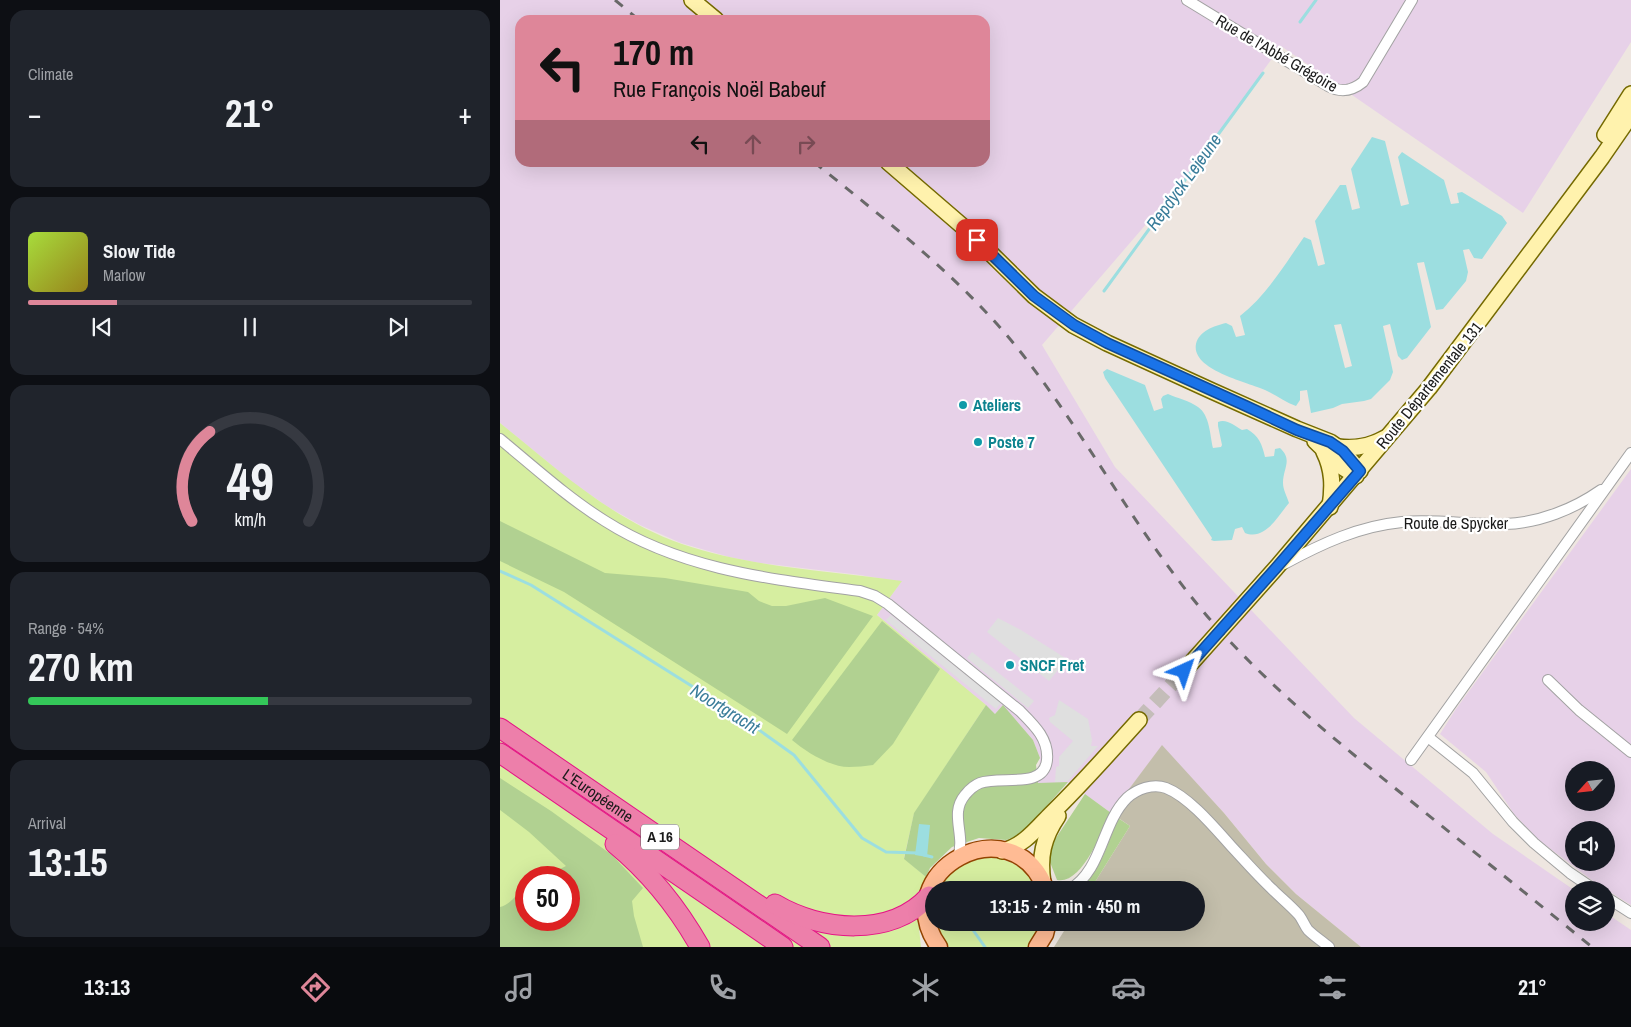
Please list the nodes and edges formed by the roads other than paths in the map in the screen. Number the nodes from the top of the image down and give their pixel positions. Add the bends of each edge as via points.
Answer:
1 (692, 0) edge
2 (1187, 0) edge
3 (1412, 0) edge
4 (710, 15) edge
5 (1631, 94) edge
6 (1631, 114) edge
7 (894, 167) edge
8 (1548, 228) junction
9 (1297, 430) junction
10 (1390, 435) junction
11 (500, 439) edge
12 (1320, 445) junction
13 (1338, 447) junction
14 (1631, 453) edge
15 (1358, 473) junction
16 (1606, 486) junction
17 (1330, 506) junction
18 (1276, 568) junction
19 (1184, 671) tunnel mouth
20 (1548, 680) dead end
21 (1139, 720) tunnel mouth
22 (500, 728) edge
23 (1428, 737) junction
24 (1631, 752) edge
25 (500, 753) edge
26 (1411, 760) dead end
27 (526, 771) junction
28 (1076, 790) junction
29 (958, 823) junction
30 (656, 834) junction
31 (978, 850) junction
32 (1002, 851) junction
33 (958, 857) junction
34 (935, 881) edge
35 (1042, 881) edge
36 (1043, 881) edge
37 (1081, 881) edge
38 (1583, 881) edge
39 (925, 900) edge
40 (1615, 903) edge
41 (1631, 913) edge
42 (1046, 931) edge
43 (778, 944) edge
44 (700, 947) edge
45 (820, 947) edge
46 (1037, 947) edge
47 (1328, 947) edge

1 - 4 main road
2 - 3 street, Rue de l'Abbé Grégoire via 1328,86 1344,91 1363,82
5 - 8 main road, Route Départementale 131
6 - 8 main road, Route Départementale 131
7 - 9 main road via 955,219 1034,296 1067,321 1107,343
8 - 10 main road, Route Départementale 131 via 1468,338
9 - 12 main road
9 - 13 main road
10 - 13 main road via 1364,447
10 - 15 main road, Route Départementale 131
11 - 29 street via 599,517 661,550 745,574 860,590 875,596 1006,699 1042,736 1046,746 1046,764 1031,778 985,781 976,785 960,802
12 - 15 main road via 1342,467
12 - 17 main road via 1331,470
13 - 15 main road via 1349,457
14 - 16 street, Route de Spycker
15 - 17 main road, Route Départementale 131
16 - 18 street, Route de Spycker via 1570,508 1525,522 1410,521 1364,529 1318,546
16 - 23 street, Route de Spycker
17 - 18 main road, Route Départementale 131
18 - 19 main road, Route Départementale 131
20 - 24 street via 1583,714
21 - 28 main road
22 - 30 highway, L'Européenne / A 16
23 - 26 street, Route de Spycker
23 - 38 street via 1474,773 1534,844
25 - 27 highway, L'Européenne / A 16
27 - 43 highway, L'Européenne / A 16
27 - 44 highway via 637,864 667,897
28 - 32 main road via 1029,837
28 - 36 main road via 1045,839 1040,861
29 - 31 street via 967,841
29 - 33 street via 961,844
30 - 39 highway via 796,916 856,925 883,922 909,913
30 - 45 highway, L'Européenne / A 16
31 - 32 main road
31 - 33 main road
32 - 35 main road via 1019,857
33 - 34 main road
37 - 47 street via 1089,872 1125,801 1138,790 1159,786 1180,796 1204,817 1266,884 1300,915 1308,930
40 - 41 street
42 - 46 main road

